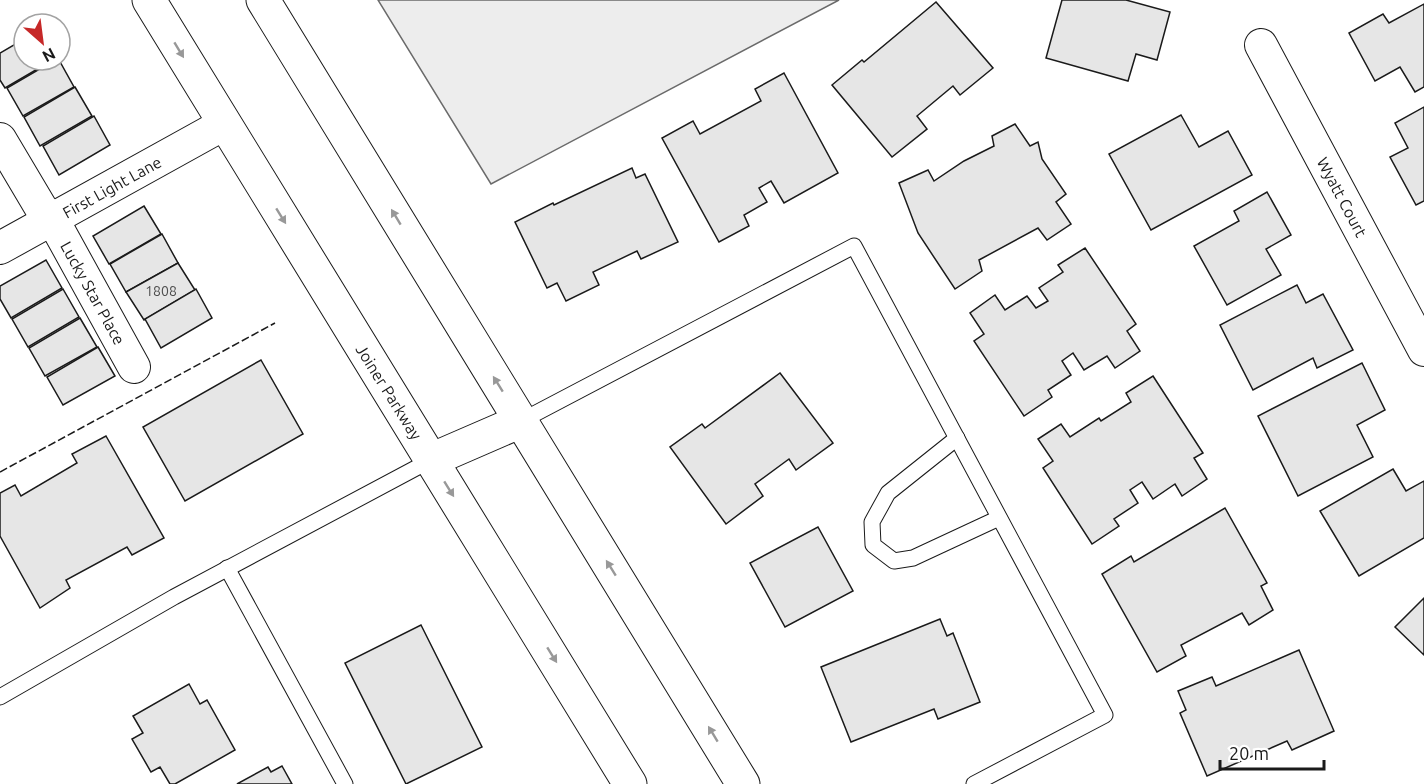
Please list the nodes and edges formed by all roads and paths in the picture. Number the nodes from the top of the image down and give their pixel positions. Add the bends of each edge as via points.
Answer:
1 (148, 0) edge
2 (263, 0) edge
3 (1260, 45) dead end
4 (224, 124) junction
5 (0, 139) edge
6 (53, 220) junction
7 (0, 248) edge
8 (1424, 350) edge
9 (134, 367) dead end
10 (521, 422) junction
11 (957, 438) junction
12 (431, 460) junction
13 (999, 518) junction
14 (227, 568) junction
15 (0, 697) edge
16 (345, 784) edge
17 (630, 784) edge
18 (743, 784) edge
19 (974, 784) edge

1 -> 4 main road, Joiner Parkway
10 -> 2 main road
3 - 8 street, Wyatt Court
4 - 6 street, First Light Lane
4 -> 12 main road, Joiner Parkway
5 - 6 street, Lucky Star Place via 40,208
6 - 7 street, First Light Lane
6 - 9 street, Lucky Star Place
10 - 11 lane via 854,246
10 - 12 main road
18 -> 10 main road
11 - 13 lane
11 - 13 lane via 888,493 872,522 873,545 894,561 913,558
12 - 14 lane
12 -> 17 main road, Joiner Parkway
13 - 19 lane via 1105,715
14 - 15 lane
14 - 16 lane

